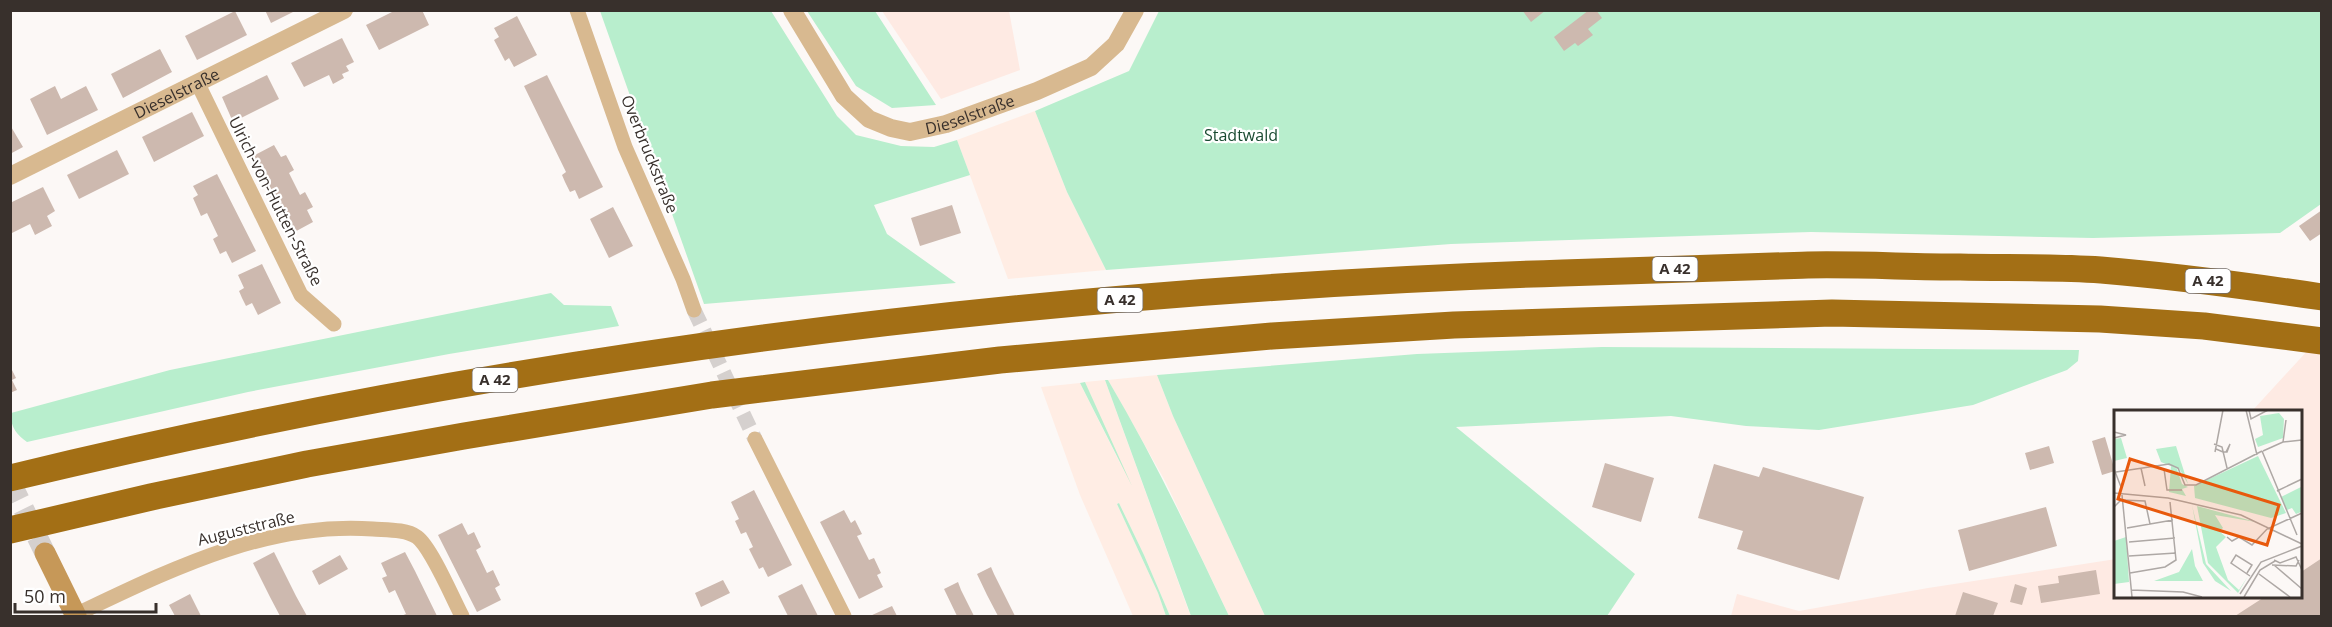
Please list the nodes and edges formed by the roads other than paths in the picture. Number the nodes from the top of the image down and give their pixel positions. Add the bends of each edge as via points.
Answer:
1 (344, 10) edge
2 (577, 10) edge
3 (792, 10) edge
4 (1135, 10) edge
5 (198, 84) junction
6 (10, 176) edge
7 (2322, 297) edge
8 (694, 310) tunnel mouth
9 (334, 324) dead end
10 (2322, 340) edge
11 (755, 439) tunnel mouth
12 (10, 478) edge
13 (10, 530) edge
14 (45, 553) tunnel mouth
15 (75, 616) edge
16 (462, 616) edge
17 (844, 616) edge

1 - 5 street, Dieselstraße
2 - 8 street, Overbruckstraße via 625,147
3 - 4 street, Dieselstraße via 844,96 869,119 910,132 946,124 1091,67 1116,44
5 - 6 street, Dieselstraße
5 - 9 street, Ulrich-von-Hutten-Straße via 301,295
7 - 12 highway, A 42 via 2094,270 1814,265 1257,288 984,311 697,347 452,387 140,447
10 - 13 highway via 2100,319 1832,313 1454,325 1272,336 1000,360 712,395 307,464
11 - 17 street
14 - 15 main road
15 - 16 street, Auguststraße via 209,555 287,532 351,527 401,531 417,537

